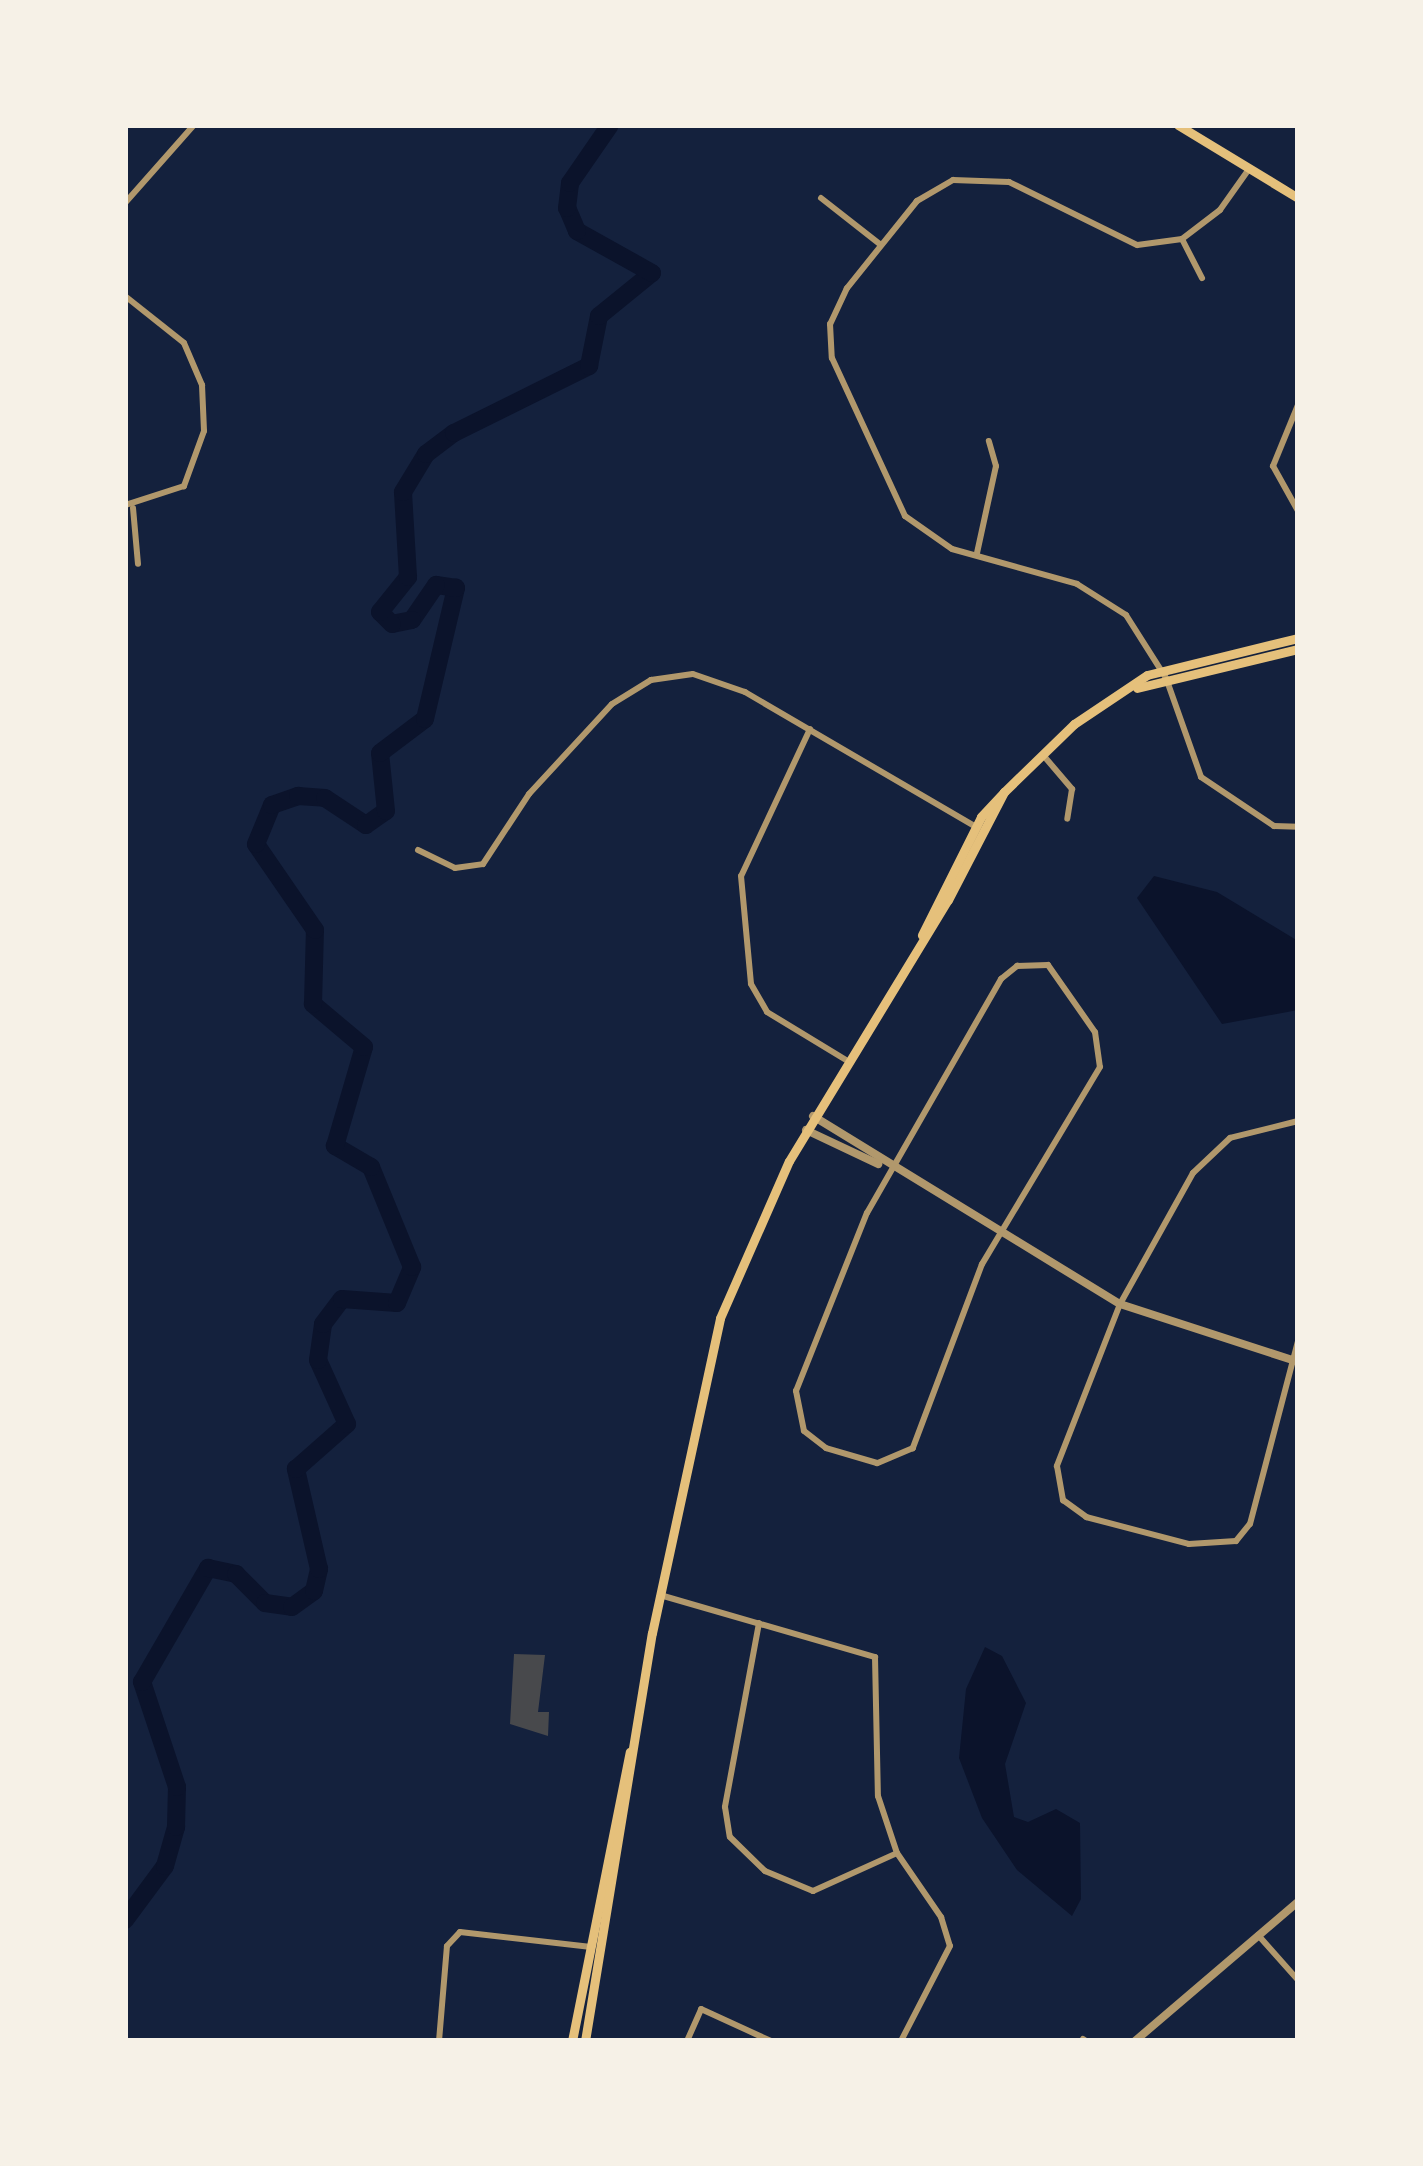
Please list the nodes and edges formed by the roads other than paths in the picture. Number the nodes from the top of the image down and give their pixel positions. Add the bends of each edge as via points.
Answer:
1 (194, 125) edge
2 (1178, 125) edge
3 (1250, 168) junction
4 (821, 198) dead end
5 (1298, 198) edge
6 (125, 203) edge
7 (1182, 240) junction
8 (881, 244) junction
9 (1202, 278) dead end
10 (125, 296) edge
11 (1298, 405) edge
12 (989, 441) dead end
13 (129, 506) edge
14 (1298, 511) edge
15 (977, 553) junction
16 (138, 564) dead end
17 (1298, 638) edge
18 (1298, 649) edge
19 (1161, 669) junction
20 (1166, 680) junction
21 (1130, 690) junction
22 (810, 729) junction
23 (1042, 754) junction
24 (1067, 820) dead end
25 (1298, 828) edge
26 (981, 830) junction
27 (418, 850) dead end
28 (846, 1060) junction
29 (814, 1116) junction
30 (1298, 1121) edge
31 (806, 1130) junction
32 (889, 1168) junction
33 (1000, 1233) junction
34 (1120, 1304) junction
35 (1298, 1341) edge
36 (1296, 1362) edge
37 (660, 1595) junction
38 (759, 1622) junction
39 (634, 1740) junction
40 (897, 1853) junction
41 (1298, 1902) edge
42 (1258, 1934) junction
43 (590, 1946) junction
44 (602, 1948) junction
45 (1298, 1980) edge
46 (439, 2041) edge
47 (572, 2041) edge
48 (585, 2041) edge
49 (686, 2041) edge
50 (771, 2041) edge
51 (901, 2041) edge
52 (1135, 2041) edge

1 - 6 street
2 - 3 main road
3 - 5 main road
3 - 7 street via 1220,210
4 - 8 street
7 - 8 street via 1137,245 1009,182 953,180 917,201
7 - 9 street
8 - 15 street via 830,324 832,358 890,498 931,540
10 - 13 street via 184,343 202,385 204,430 184,486
11 - 14 street via 1273,466
12 - 15 street via 996,466
13 - 16 street
15 - 19 street via 1096,594 1140,630
17 - 19 main road
18 - 20 main road
19 - 20 street
19 - 21 main road
20 - 21 main road
20 - 25 street via 1202,777 1274,826
21 - 23 main road
22 - 26 street
22 - 27 street via 720,680 651,680 556,761 483,864 456,868
22 - 28 street via 741,876 751,984 767,1012
23 - 24 street via 1072,790
23 - 26 main road via 1004,792
26 - 28 main road
28 - 29 main road
29 - 31 main road
29 - 32 street
30 - 34 street via 1230,1138 1193,1172
31 - 32 street
31 - 37 main road via 720,1318
32 - 33 street
32 - 33 street via 1008,972 1048,965 1083,1008 1101,1044 1100,1067
32 - 33 street via 796,1391 804,1431 849,1455 890,1463 913,1448
33 - 34 street
34 - 36 street
34 - 36 street via 1057,1466 1062,1500 1086,1517 1189,1544 1236,1541 1250,1524
35 - 36 street
37 - 38 street
37 - 39 main road
38 - 40 street via 875,1657 874,1773
38 - 40 street via 725,1807 730,1838 764,1871 812,1890
39 - 43 main road
39 - 44 main road
40 - 51 street via 941,1917 950,1946
41 - 42 street
42 - 45 street
42 - 52 street
43 - 44 street
43 - 46 street via 460,1932 448,1946
43 - 47 main road
44 - 48 main road
49 - 50 street via 701,2009

